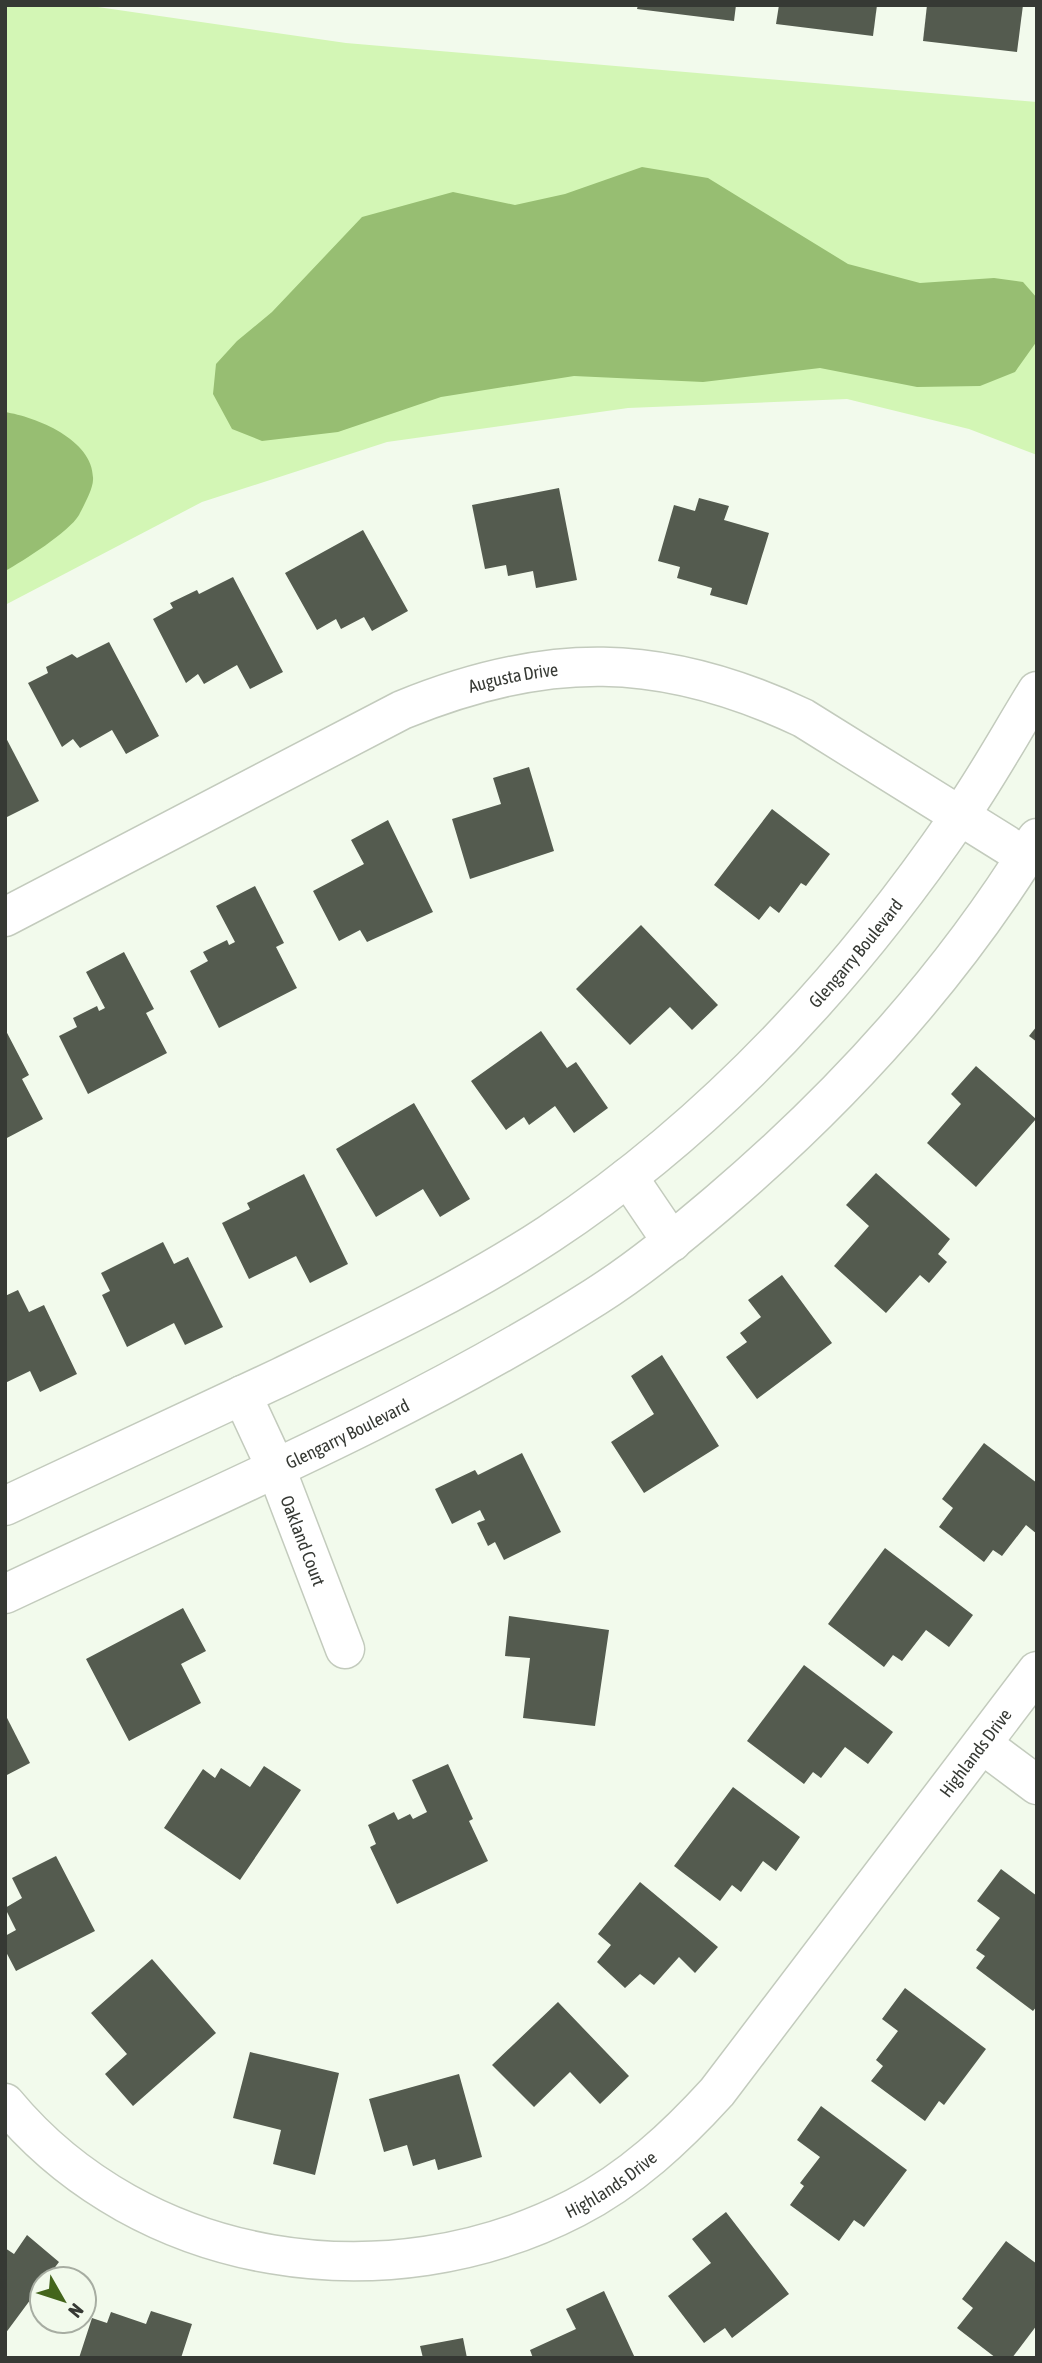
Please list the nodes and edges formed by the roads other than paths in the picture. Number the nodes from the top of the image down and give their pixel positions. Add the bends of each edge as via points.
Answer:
1 (1037, 691) edge
2 (960, 816) junction
3 (1031, 848) edge
4 (5, 917) edge
5 (628, 1177) junction
6 (672, 1242) junction
7 (242, 1395) junction
8 (275, 1466) junction
9 (5, 1506) edge
10 (5, 1594) edge
11 (345, 1649) dead end
12 (1037, 1671) edge
13 (982, 1744) junction
14 (1037, 1785) edge
15 (5, 2104) edge

1 - 2 street, Glengarry Boulevard
2 - 3 street, Augusta Drive
2 - 4 street, Augusta Drive via 803,718 739,690 672,672 562,667 480,682 402,710
2 - 5 street, Glengarry Boulevard via 886,918 806,1013 720,1099
3 - 6 street, Glengarry Boulevard via 949,963 864,1064 771,1158
5 - 6 street
5 - 7 street, Glengarry Boulevard via 474,1280
6 - 8 street, Glengarry Boulevard via 501,1355
7 - 8 street, Oakland Court
7 - 9 street, Glengarry Boulevard
8 - 10 street, Glengarry Boulevard
8 - 11 street, Oakland Court
12 - 13 street, Highlands Drive
13 - 14 street
13 - 15 street, Highlands Drive via 718,2092 689,2123 611,2187 509,2237 425,2258 383,2262 297,2259 223,2244 173,2226 85,2177

